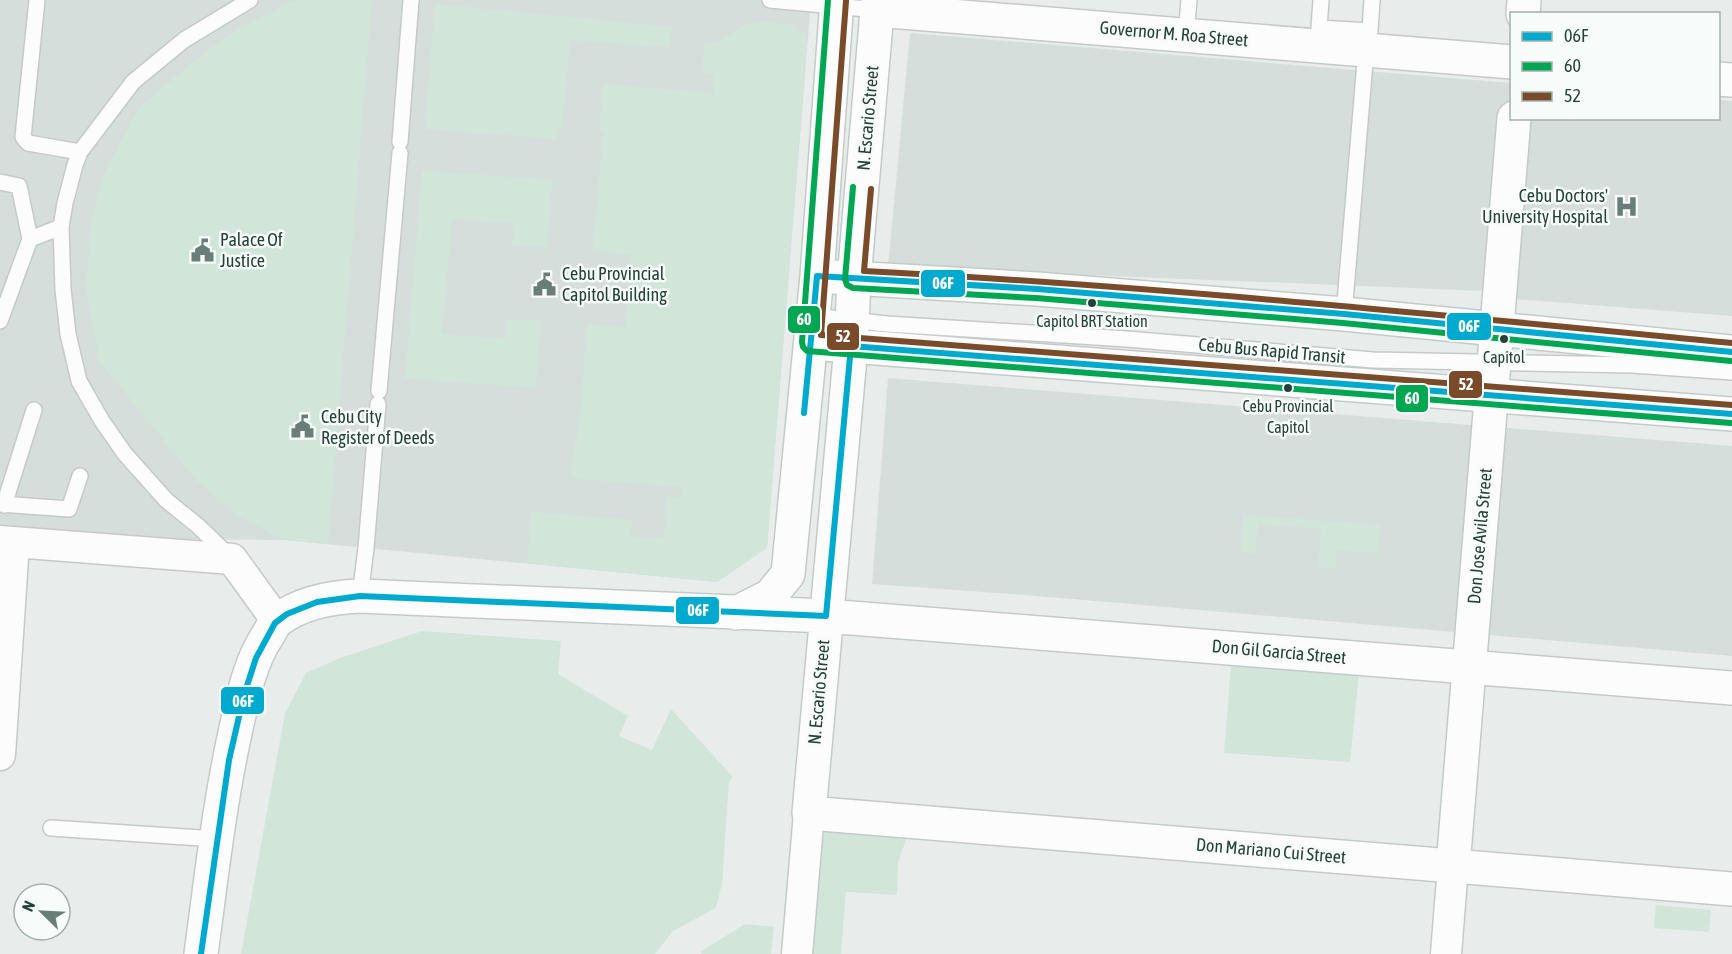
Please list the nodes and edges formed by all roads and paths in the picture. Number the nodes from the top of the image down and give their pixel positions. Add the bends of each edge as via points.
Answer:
1 (37, 0) edge
2 (250, 0) edge
3 (411, 0) edge
4 (770, 0) edge
5 (1189, 0) edge
6 (1321, 0) edge
7 (1372, 0) edge
8 (837, 3) edge
9 (878, 5) edge
10 (1186, 35) junction
11 (1361, 43) junction
12 (1510, 62) edge
13 (1514, 120) edge
14 (80, 152) junction
15 (0, 182) edge
16 (61, 227) junction
17 (30, 239) junction
18 (817, 276) junction
19 (854, 279) junction
20 (1344, 314) junction
21 (0, 321) edge
22 (812, 330) junction
23 (1495, 330) junction
24 (852, 334) junction
25 (1732, 352) edge
26 (1494, 362) junction
27 (1732, 372) edge
28 (1492, 395) junction
29 (34, 410) dead end
30 (1732, 414) edge
31 (80, 476) dead end
32 (2, 504) edge
33 (7, 542) edge
34 (232, 559) junction
35 (360, 596) junction
36 (736, 613) junction
37 (826, 616) junction
38 (277, 621) junction
39 (1469, 668) junction
40 (1732, 688) edge
41 (0, 755) edge
42 (809, 813) junction
43 (51, 828) dead end
44 (216, 838) junction
45 (1453, 866) junction
46 (1732, 889) edge
47 (201, 954) edge
48 (797, 954) edge
49 (1446, 954) edge

1 - 14 lane via 23,137 28,143
2 - 14 lane via 184,40 133,82
3 - 35 lane
4 - 8 lane, Governor M. Roa Street
5 - 10 lane
6 - 11 lane via 1319,28
7 - 11 lane via 1370,31
8 - 9 lane, Governor M. Roa Street
8 - 18 main road
9 - 10 main road, Governor M. Roa Street
9 - 19 main road, N. Escario Street
10 - 11 main road, Governor M. Roa Street
11 - 12 main road, Governor M. Roa Street
11 - 20 lane
13 - 23 main road, Don Jose Avila Street
14 - 16 lane
15 - 17 lane via 19,186
16 - 17 lane
16 - 34 lane via 65,312 79,381 125,454 166,500
17 - 21 lane
18 - 19 main road
18 - 22 main road
19 - 20 main road via 1037,289
19 - 24 main road, N. Escario Street
20 - 23 main road
22 - 24 main road
22 - 36 main road via 788,574 770,596
23 - 25 main road
23 - 26 main road, Don Jose Avila Street
24 - 26 lane, Cebu Bus Rapid Transit via 1127,339 1373,360
24 - 28 main road
24 - 37 main road, N. Escario Street
26 - 27 lane, Cebu Bus Rapid Transit
26 - 28 main road, Don Jose Avila Street
28 - 30 main road
28 - 39 main road, Don Jose Avila Street
29 - 32 lane
31 - 32 lane via 69,509
33 - 34 street
33 - 41 street
34 - 38 street
35 - 36 main road, Don Gil Garcia Street
35 - 38 main road, Don Gil Garcia Street via 331,597
36 - 37 main road, Don Gil Garcia Street
37 - 39 main road, Don Gil Garcia Street
37 - 42 main road, N. Escario Street
38 - 44 main road via 263,641 239,714
39 - 40 main road, Don Gil Garcia Street
39 - 45 main road, Don Jose Avila Street
42 - 45 main road, Don Mariano Cui Street
42 - 48 street, N. Escario Street
43 - 44 lane
44 - 47 main road
45 - 46 main road, Don Mariano Cui Street
45 - 49 street, Don Jose Avila Street

